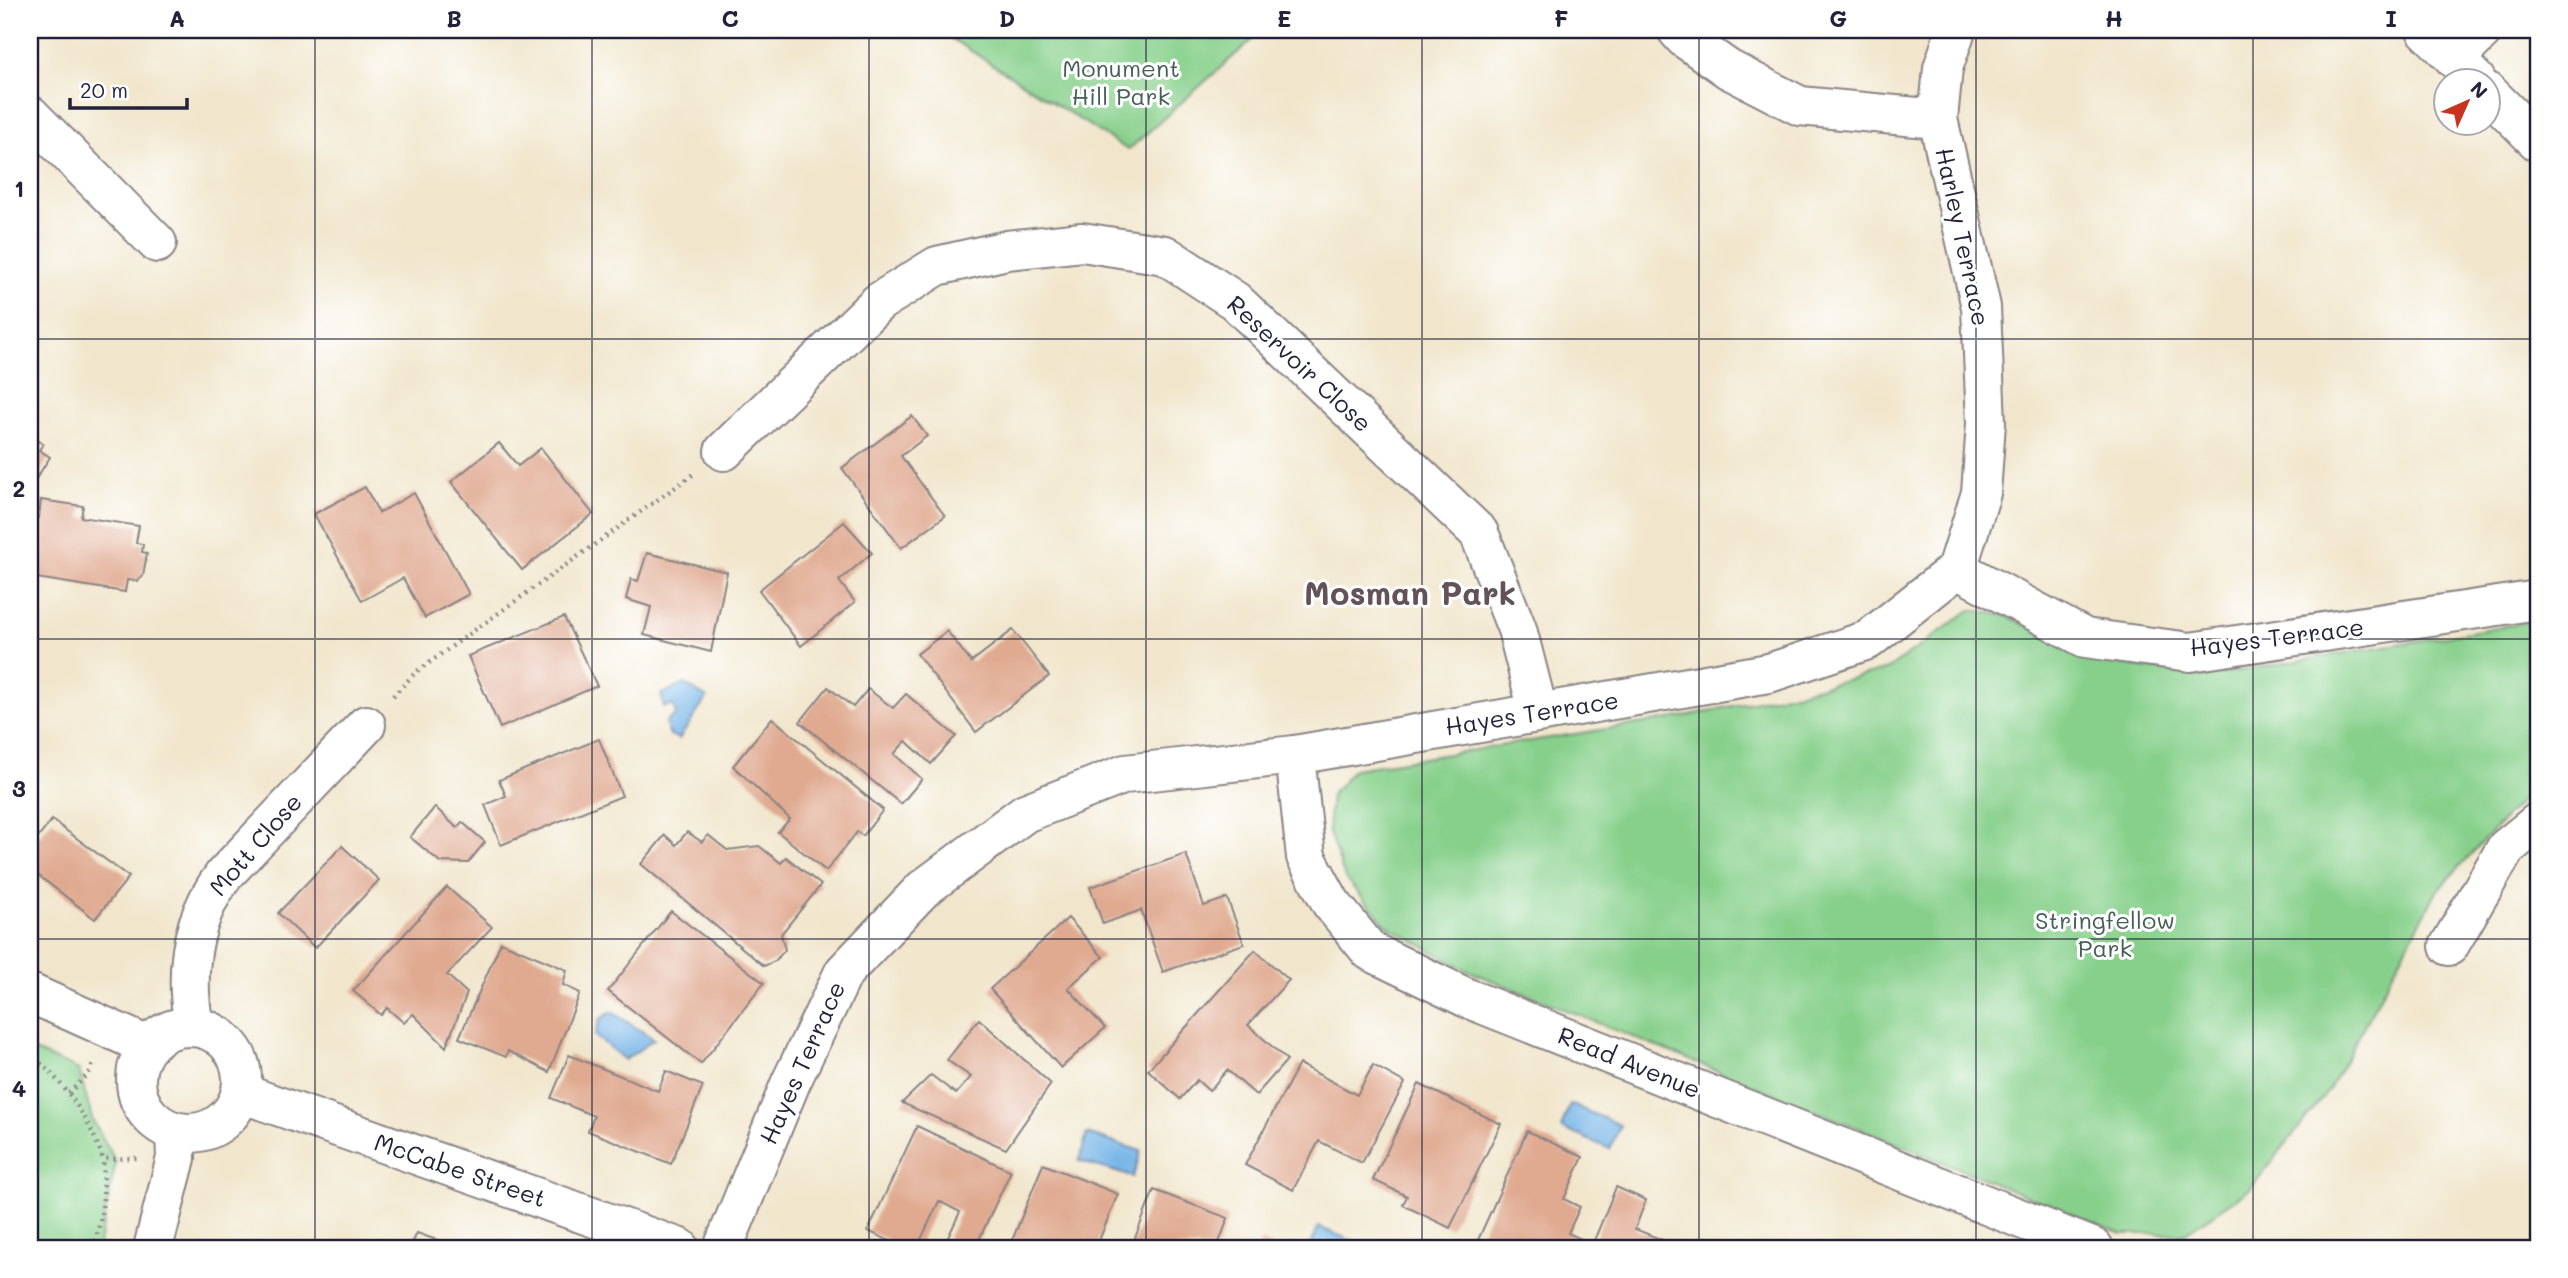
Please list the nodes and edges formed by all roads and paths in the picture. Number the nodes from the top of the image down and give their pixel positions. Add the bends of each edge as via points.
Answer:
1 (1677, 30) edge
2 (1956, 30) edge
3 (2426, 30) edge
4 (2484, 30) edge
5 (2461, 66) edge
6 (2467, 66) edge
7 (2502, 107) edge
8 (30, 116) edge
9 (1938, 118) junction
10 (2538, 142) edge
11 (157, 243) dead end
12 (724, 451) joint
13 (1958, 569) junction
14 (2538, 600) edge
15 (1538, 711) junction
16 (366, 725) joint
17 (1295, 755) junction
18 (2538, 822) edge
19 (2449, 946) dead end
20 (30, 993) edge
21 (194, 1027) junction
22 (148, 1046) junction
23 (30, 1054) edge
24 (241, 1093) junction
25 (176, 1144) junction
26 (103, 1159) junction
27 (93, 1248) edge
28 (153, 1248) edge
29 (680, 1248) edge
30 (723, 1248) edge
31 (2094, 1248) edge

1 - 9 street via 1728,69 1800,106
2 - 9 street, Harley Terrace via 1943,68
3 - 5 street
4 - 6 street
7 - 10 street
8 - 11 street
9 - 13 street, Harley Terrace via 1981,307 1986,424 1981,493
12 - 15 street, Reservoir Close via 879,302 937,267 1007,250 1082,242 1165,256 1235,301 1479,533 1517,629
12 - 16 path via 416,672
13 - 14 street, Hayes Terrace via 2085,638 2190,652
13 - 15 street, Hayes Terrace via 1868,640 1769,673
15 - 17 street, Hayes Terrace
16 - 21 street, Mott Close via 224,875 207,901 191,962 188,995
17 - 30 street, Hayes Terrace via 1125,774 1025,813 923,889 844,972 791,1082
17 - 31 street, Read Avenue via 1306,857 1331,903 1370,951 1467,998
18 - 19 street via 2506,848
20 - 22 street
21 - 22 street via 169,1031
21 - 24 street via 212,1032 237,1057
22 - 25 street via 136,1078 139,1096
23 - 26 path via 82,1111
24 - 25 street via 234,1109 216,1125
24 - 29 street, McCabe Street
25 - 26 path
25 - 28 street
26 - 27 path via 103,1209

